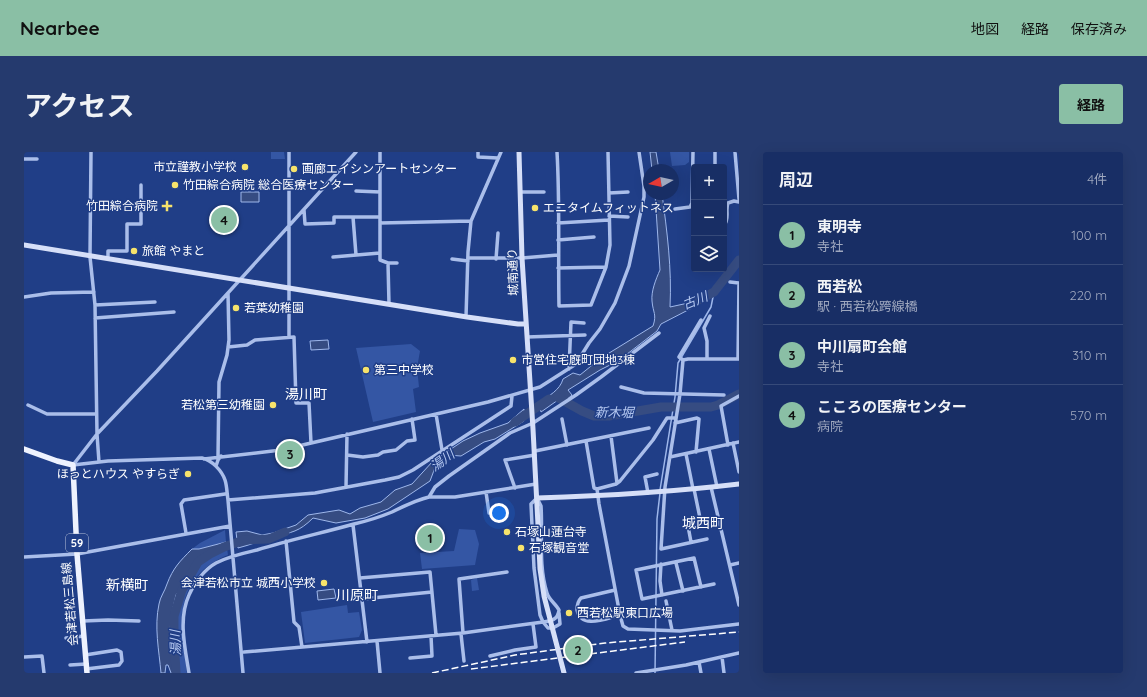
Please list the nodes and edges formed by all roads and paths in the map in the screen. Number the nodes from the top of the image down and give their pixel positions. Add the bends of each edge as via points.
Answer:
1 (90, 152) edge
2 (289, 152) edge
3 (356, 152) edge
4 (380, 152) edge
5 (478, 152) edge
6 (501, 152) edge
7 (519, 152) edge
8 (557, 152) edge
9 (608, 152) edge
10 (639, 152) edge
11 (693, 152) edge
12 (715, 152) edge
13 (735, 152) edge
14 (498, 158) junction
15 (24, 159) edge
16 (37, 159) dead end
17 (716, 164) edge
18 (141, 185) dead end
19 (356, 191) dead end
20 (380, 192) junction
21 (521, 192) junction
22 (544, 192) dead end
23 (609, 192) junction
24 (628, 192) dead end
25 (739, 198) edge
26 (739, 202) edge
27 (727, 205) edge
28 (675, 209) dead end
29 (304, 210) junction
30 (353, 217) junction
31 (380, 217) junction
32 (628, 217) dead end
33 (609, 218) junction
34 (472, 221) junction
35 (380, 223) junction
36 (558, 223) junction
37 (288, 226) junction
38 (498, 233) dead end
39 (594, 237) dead end
40 (558, 240) junction
41 (24, 245) edge
42 (380, 253) junction
43 (356, 255) junction
44 (558, 255) junction
45 (108, 256) dead end
46 (90, 257) junction
47 (333, 257) dead end
48 (522, 258) junction
49 (452, 259) dead end
50 (468, 259) junction
51 (496, 259) junction
52 (388, 263) junction
53 (398, 263) dead end
54 (606, 267) junction
55 (558, 268) junction
56 (240, 280) junction
57 (730, 282) dead end
58 (739, 283) edge
59 (289, 288) junction
60 (94, 292) junction
61 (228, 293) junction
62 (24, 297) edge
63 (155, 302) dead end
64 (389, 304) junction
65 (95, 305) junction
66 (739, 308) edge
67 (174, 312) dead end
68 (710, 316) dead end
69 (466, 317) junction
70 (95, 318) junction
71 (701, 320) dead end
72 (584, 323) dead end
73 (526, 324) junction
74 (659, 332) dead end
75 (585, 335) dead end
76 (570, 336) junction
77 (289, 337) junction
78 (527, 337) junction
79 (228, 347) junction
80 (706, 359) junction
81 (738, 359) edge
82 (683, 360) junction
83 (569, 369) junction
84 (621, 387) dead end
85 (530, 390) junction
86 (680, 394) junction
87 (724, 395) dead end
88 (512, 396) junction
89 (739, 396) edge
90 (28, 405) dead end
91 (96, 414) junction
92 (436, 414) junction
93 (673, 418) junction
94 (412, 419) junction
95 (562, 419) dead end
96 (533, 423) junction
97 (675, 423) junction
98 (649, 428) dead end
99 (97, 434) junction
100 (347, 434) junction
101 (611, 436) junction
102 (586, 441) junction
103 (739, 442) edge
104 (311, 443) junction
105 (733, 444) junction
106 (567, 445) junction
107 (728, 445) junction
108 (24, 449) edge
109 (709, 449) junction
110 (442, 450) junction
111 (696, 452) junction
112 (535, 453) junction
113 (686, 454) junction
114 (347, 455) junction
115 (220, 457) junction
116 (670, 457) junction
117 (204, 458) junction
118 (98, 462) junction
119 (72, 465) junction
120 (216, 466) junction
121 (739, 472) edge
122 (657, 474) dead end
123 (617, 483) junction
124 (536, 484) junction
125 (739, 484) edge
126 (717, 486) junction
127 (711, 487) junction
128 (346, 488) junction
129 (515, 488) junction
130 (597, 489) junction
131 (694, 489) junction
132 (486, 492) junction
133 (665, 492) junction
134 (648, 493) junction
135 (225, 494) dead end
136 (598, 496) junction
137 (429, 497) junction
138 (537, 498) junction
139 (228, 500) junction
140 (489, 513) dead end
141 (700, 518) dead end
142 (353, 524) junction
143 (688, 526) dead end
144 (230, 527) junction
145 (186, 533) junction
146 (707, 539) dead end
147 (286, 541) junction
148 (691, 542) junction
149 (77, 554) junction
150 (233, 555) junction
151 (24, 557) edge
152 (676, 562) junction
153 (739, 563) edge
154 (658, 565) junction
155 (730, 565) junction
156 (507, 572) dead end
157 (360, 578) junction
158 (714, 584) dead end
159 (702, 587) junction
160 (615, 590) junction
161 (683, 591) junction
162 (432, 592) junction
163 (738, 593) edge
164 (658, 596) junction
165 (362, 599) junction
166 (666, 601) dead end
167 (739, 605) edge
168 (558, 613) junction
169 (620, 615) junction
170 (83, 621) junction
171 (139, 621) dead end
172 (543, 622) junction
173 (533, 624) junction
174 (739, 624) edge
175 (672, 630) junction
176 (462, 634) junction
177 (436, 635) junction
178 (84, 636) junction
179 (431, 636) junction
180 (66, 638) dead end
181 (377, 641) junction
182 (367, 642) junction
183 (302, 647) junction
184 (244, 652) dead end
185 (739, 652) edge
186 (85, 655) junction
187 (490, 656) dead end
188 (24, 657) edge
189 (722, 657) junction
190 (410, 658) dead end
191 (464, 661) dead end
192 (699, 662) junction
193 (70, 665) dead end
194 (86, 669) edge
195 (656, 671) edge
196 (44, 673) edge
197 (189, 673) edge
198 (243, 673) edge
199 (380, 673) edge
200 (564, 673) edge
201 (636, 673) edge
202 (701, 673) edge
203 (724, 673) edge

1 - 46 street
2 - 37 street
3 - 29 street
4 - 20 street
5 - 14 street via 478,157
6 - 14 street
7 - 21 street, 城南通り
8 - 36 street
9 - 23 street
10 - 83 street via 644,197 628,266 615,303 576,364
11 - 28 street via 692,203 690,207
12 - 17 street
13 - 25 street
14 - 34 street
15 - 16 street
18 - 45 street via 141,224 127,224 127,251 108,251
19 - 20 street
20 - 31 street
21 - 22 street
21 - 48 street, 城南通り
23 - 24 street
23 - 33 street
26 - 27 street via 734,201
29 - 30 street via 305,224 334,222 334,217
29 - 37 street
30 - 31 street
30 - 43 street
31 - 35 street
32 - 33 street
33 - 36 street
33 - 54 street via 610,246
34 - 35 street
34 - 50 street
35 - 42 street
36 - 40 street
37 - 56 street
37 - 59 street
38 - 51 street
39 - 40 street
40 - 44 street
41 - 46 street
42 - 43 street
42 - 52 street via 380,260
43 - 47 street
44 - 48 street
44 - 55 street
46 - 56 street
46 - 60 street
48 - 51 street
48 - 73 street, 城南通り
49 - 50 street
50 - 51 street
50 - 69 street
52 - 53 street
52 - 64 street
54 - 55 street
54 - 55 street via 591,305 559,306
56 - 59 street
56 - 61 street
57 - 58 street
58 - 66 street
59 - 64 street
59 - 77 street
60 - 62 street via 51,293
60 - 65 street
61 - 79 street
61 - 99 street
63 - 65 street
64 - 69 street
65 - 70 street
66 - 81 street
67 - 70 street
68 - 80 street via 704,328 707,341
69 - 73 street
70 - 91 street
71 - 82 street via 679,357
72 - 76 street via 571,322
73 - 78 street, 城南通り
74 - 96 street via 601,377
75 - 76 street
76 - 78 street
76 - 83 street
77 - 79 street via 255,340 247,345
77 - 104 street via 294,337 296,403 309,403
78 - 85 street, 城南通り
79 - 115 street via 219,382
80 - 81 street
80 - 82 street
82 - 86 street
83 - 85 street via 540,387
84 - 86 street via 644,393
85 - 88 street
85 - 96 street, 城南通り
86 - 87 street
86 - 93 street
88 - 92 street
88 - 110 street via 511,406
89 - 107 street via 720,406
90 - 91 street via 47,414
91 - 99 street
92 - 94 street
92 - 110 street
93 - 97 street
93 - 123 street via 667,418 653,440
94 - 100 street
94 - 114 street via 415,440 406,442 396,450 378,455
95 - 106 street
96 - 112 street
96 - 137 street via 510,433 469,461 435,486
97 - 111 street via 698,418
97 - 116 street
98 - 101 street
99 - 118 street
99 - 119 street
100 - 104 street
100 - 114 street
101 - 102 street
101 - 123 street
102 - 106 street
102 - 130 street via 594,488
103 - 105 street
104 - 115 street via 275,451
105 - 107 street
105 - 121 street
106 - 112 street
107 - 109 street
108 - 119 main road
109 - 111 street
109 - 126 street
110 - 128 street via 399,477
111 - 113 street
112 - 124 street
112 - 129 street via 506,460
113 - 116 street
113 - 131 street
114 - 128 street
115 - 117 street
115 - 120 street
116 - 133 street
117 - 118 street
117 - 120 street
118 - 119 street
119 - 149 main road, 会津若松三島線 / 59
120 - 139 street via 225,480
122 - 134 street via 645,477
123 - 130 street
124 - 129 street
124 - 138 street
125 - 126 street
126 - 127 street
127 - 131 street
127 - 155 street
128 - 139 street via 309,494
129 - 132 street
130 - 136 street
131 - 133 street
131 - 141 street
132 - 137 street via 455,497
132 - 140 street
133 - 134 street
133 - 148 street via 661,549
134 - 136 street
135 - 145 street via 184,500 181,504
136 - 138 street
136 - 160 street
137 - 142 street
138 - 168 street via 541,509 546,591
138 - 172 street via 531,504 531,526 534,568
138 - 200 street, bridge via 540,569 544,596
139 - 144 street
142 - 147 street
142 - 157 street
143 - 148 street
144 - 145 street
144 - 150 street
145 - 149 street
146 - 148 street
147 - 150 street
147 - 183 street via 294,622 299,627
149 - 151 street
149 - 170 main road, 会津若松三島線 / 59
150 - 197 street via 205,571 189,594 183,628
150 - 198 street
152 - 154 street
152 - 159 street via 694,558
152 - 161 street
153 - 155 street
154 - 164 street
154 - 164 street via 636,570 642,599
155 - 163 street
156 - 176 street via 459,579
157 - 162 street via 430,572
157 - 165 street
158 - 159 street
159 - 161 street
160 - 169 street
160 - 169 street via 581,598 578,600 577,608 582,618 588,622
161 - 164 street
162 - 165 street
162 - 177 street
163 - 167 street
165 - 182 street
166 - 175 street
168 - 172 street via 554,620
168 - 172 street via 558,627 548,628
169 - 175 street via 623,626 628,629
170 - 171 street
170 - 178 main road, 会津若松三島線 / 59
172 - 173 street
173 - 176 street
173 - 187 street via 536,647
174 - 175 street
176 - 177 street
176 - 191 street
177 - 179 street
178 - 180 street
178 - 186 main road, 会津若松三島線 / 59
179 - 181 street
179 - 190 street via 432,656
181 - 182 street
181 - 199 street
182 - 183 street
183 - 184 street
185 - 189 street
186 - 194 main road, 会津若松三島線 / 59
186 - 194 street via 117,650 121,652 122,661 119,665
188 - 196 street via 42,656
189 - 192 street
189 - 203 street
192 - 195 street
192 - 202 street
193 - 194 street
195 - 201 street

